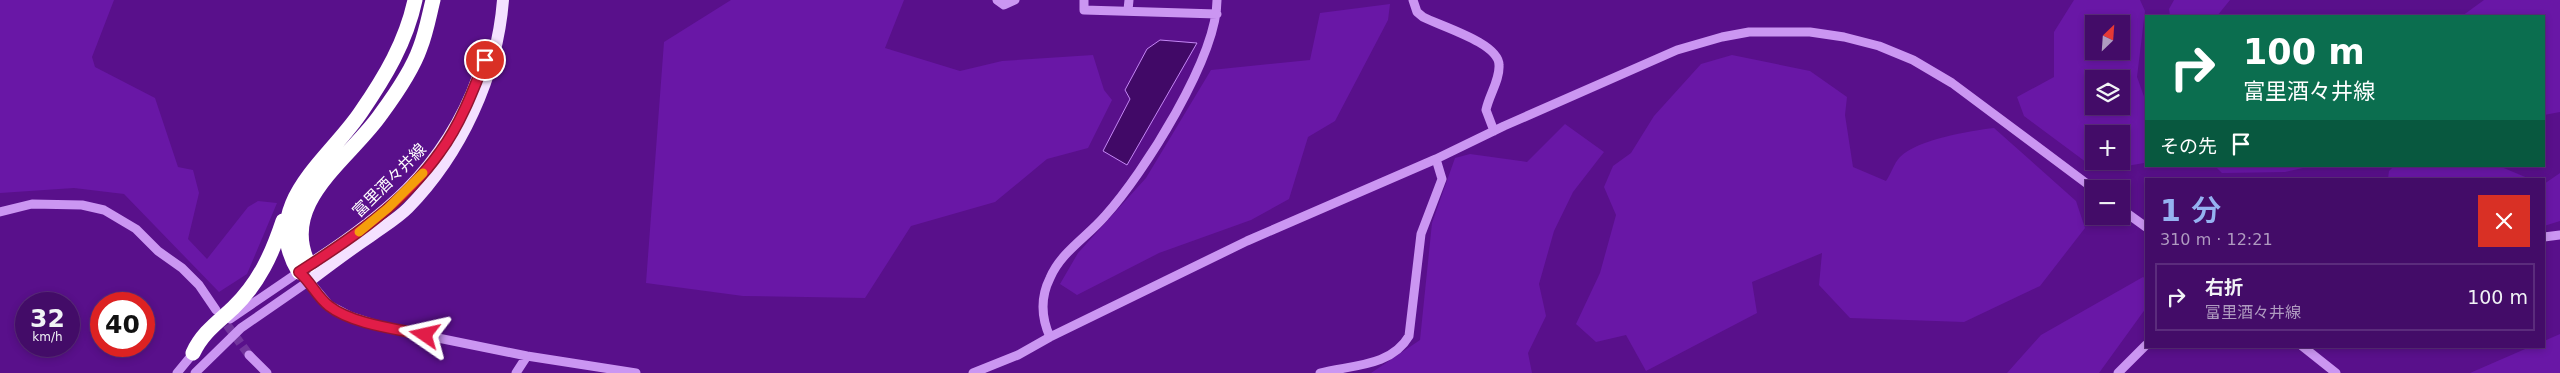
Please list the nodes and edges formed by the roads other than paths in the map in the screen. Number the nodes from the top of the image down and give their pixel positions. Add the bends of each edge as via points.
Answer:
1 (416, 0) edge
2 (433, 0) edge
3 (497, 0) edge
4 (503, 0) edge
5 (997, 0) edge
6 (1015, 0) edge
7 (1084, 0) edge
8 (1128, 0) edge
9 (1217, 0) edge
10 (1413, 0) edge
11 (1128, 10) junction
12 (1217, 14) junction
13 (1494, 131) junction
14 (1436, 159) junction
15 (2085, 182) edge
16 (296, 193) junction
17 (0, 212) edge
18 (2130, 215) edge
19 (2145, 226) edge
20 (2560, 235) edge
21 (2545, 237) edge
22 (306, 273) junction
23 (216, 310) tunnel mouth
24 (1050, 336) junction
25 (2145, 346) edge
26 (2305, 348) edge
27 (193, 353) junction
28 (249, 355) tunnel mouth
29 (527, 356) junction
30 (177, 373) edge
31 (195, 373) edge
32 (267, 373) edge
33 (516, 373) edge
34 (636, 373) edge
35 (973, 373) edge
36 (1320, 373) edge
37 (2118, 373) edge
38 (2336, 373) edge

1 - 16 highway via 404,40 360,113 309,172
2 - 22 highway via 420,50 409,70 382,114 319,185 307,206 300,240
3 - 22 main road, 富里酒々井線 via 485,60 466,106 441,152 388,208
4 - 22 main road, 富里酒々井線 via 496,47 486,80 463,132 440,170 398,216
5 - 6 street via 1004,5
7 - 11 street via 1084,10
8 - 11 street
9 - 12 street
10 - 13 street via 1417,12 1423,17 1476,40 1497,57 1498,75 1486,110
11 - 12 street
12 - 24 street via 1210,43 1144,168 1104,218 1068,252 1049,278 1042,313
13 - 14 street
13 - 15 street via 1677,50 1749,32 1810,32 1878,46 1914,60 1952,84
14 - 24 street via 1247,241
14 - 36 street via 1442,179 1421,234 1408,336 1402,346 1368,365
16 - 22 highway via 287,235 290,255
16 - 27 highway via 262,272 247,293 201,338
17 - 23 street via 32,204 82,205 104,210 136,229 158,251 182,268
18 - 19 street
20 - 21 street
22 - 27 street via 228,321
22 - 29 street via 329,306 350,316 384,327
22 - 31 street via 241,328
24 - 35 street via 1018,355
25 - 37 street
26 - 38 street
27 - 30 street
28 - 32 street
29 - 33 street
29 - 34 street

